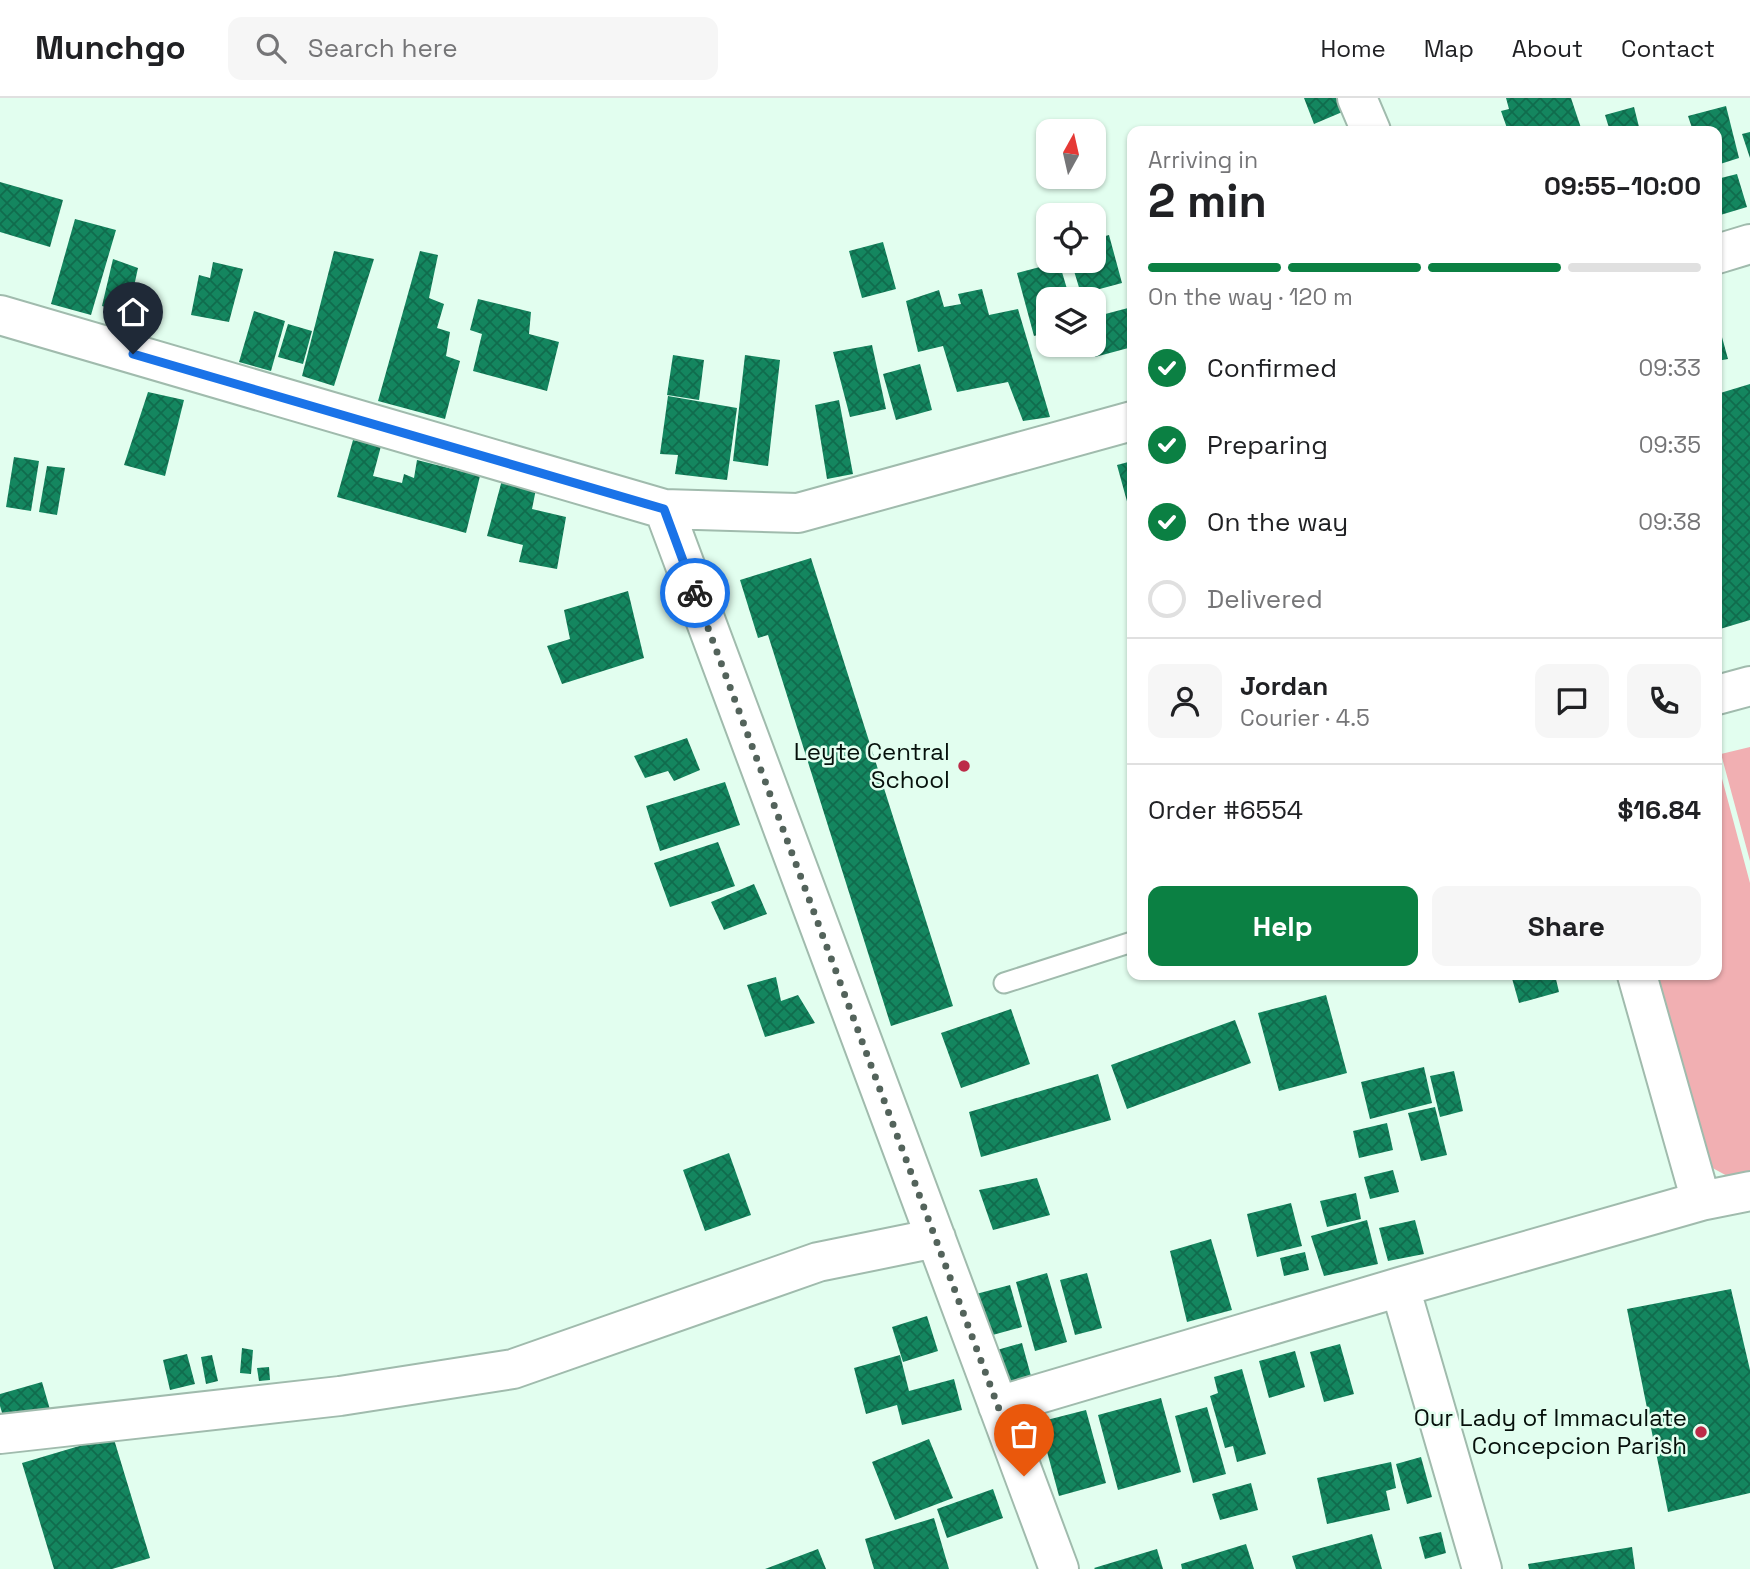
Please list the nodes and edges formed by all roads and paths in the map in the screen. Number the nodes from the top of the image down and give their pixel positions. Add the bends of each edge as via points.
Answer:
1 (1357, 98) edge
2 (1369, 126) edge
3 (1750, 244) edge
4 (1722, 252) edge
5 (0, 315) edge
6 (1127, 422) edge
7 (664, 509) junction
8 (1750, 685) edge
9 (1722, 693) edge
10 (1127, 944) edge
11 (1638, 980) edge
12 (1003, 983) dead end
13 (1750, 1191) edge
14 (1701, 1201) junction
15 (936, 1238) junction
16 (1400, 1287) junction
17 (998, 1406) junction
18 (0, 1434) edge
19 (1059, 1569) edge
20 (1482, 1569) edge

1 - 2 street
3 - 4 street
5 - 7 street
6 - 7 street via 798,513
7 - 15 street
8 - 9 street
10 - 12 lane
11 - 14 street
13 - 14 street
14 - 16 street
15 - 17 street
15 - 18 street via 818,1262 513,1369 340,1396
16 - 17 street
16 - 20 street
17 - 19 street

